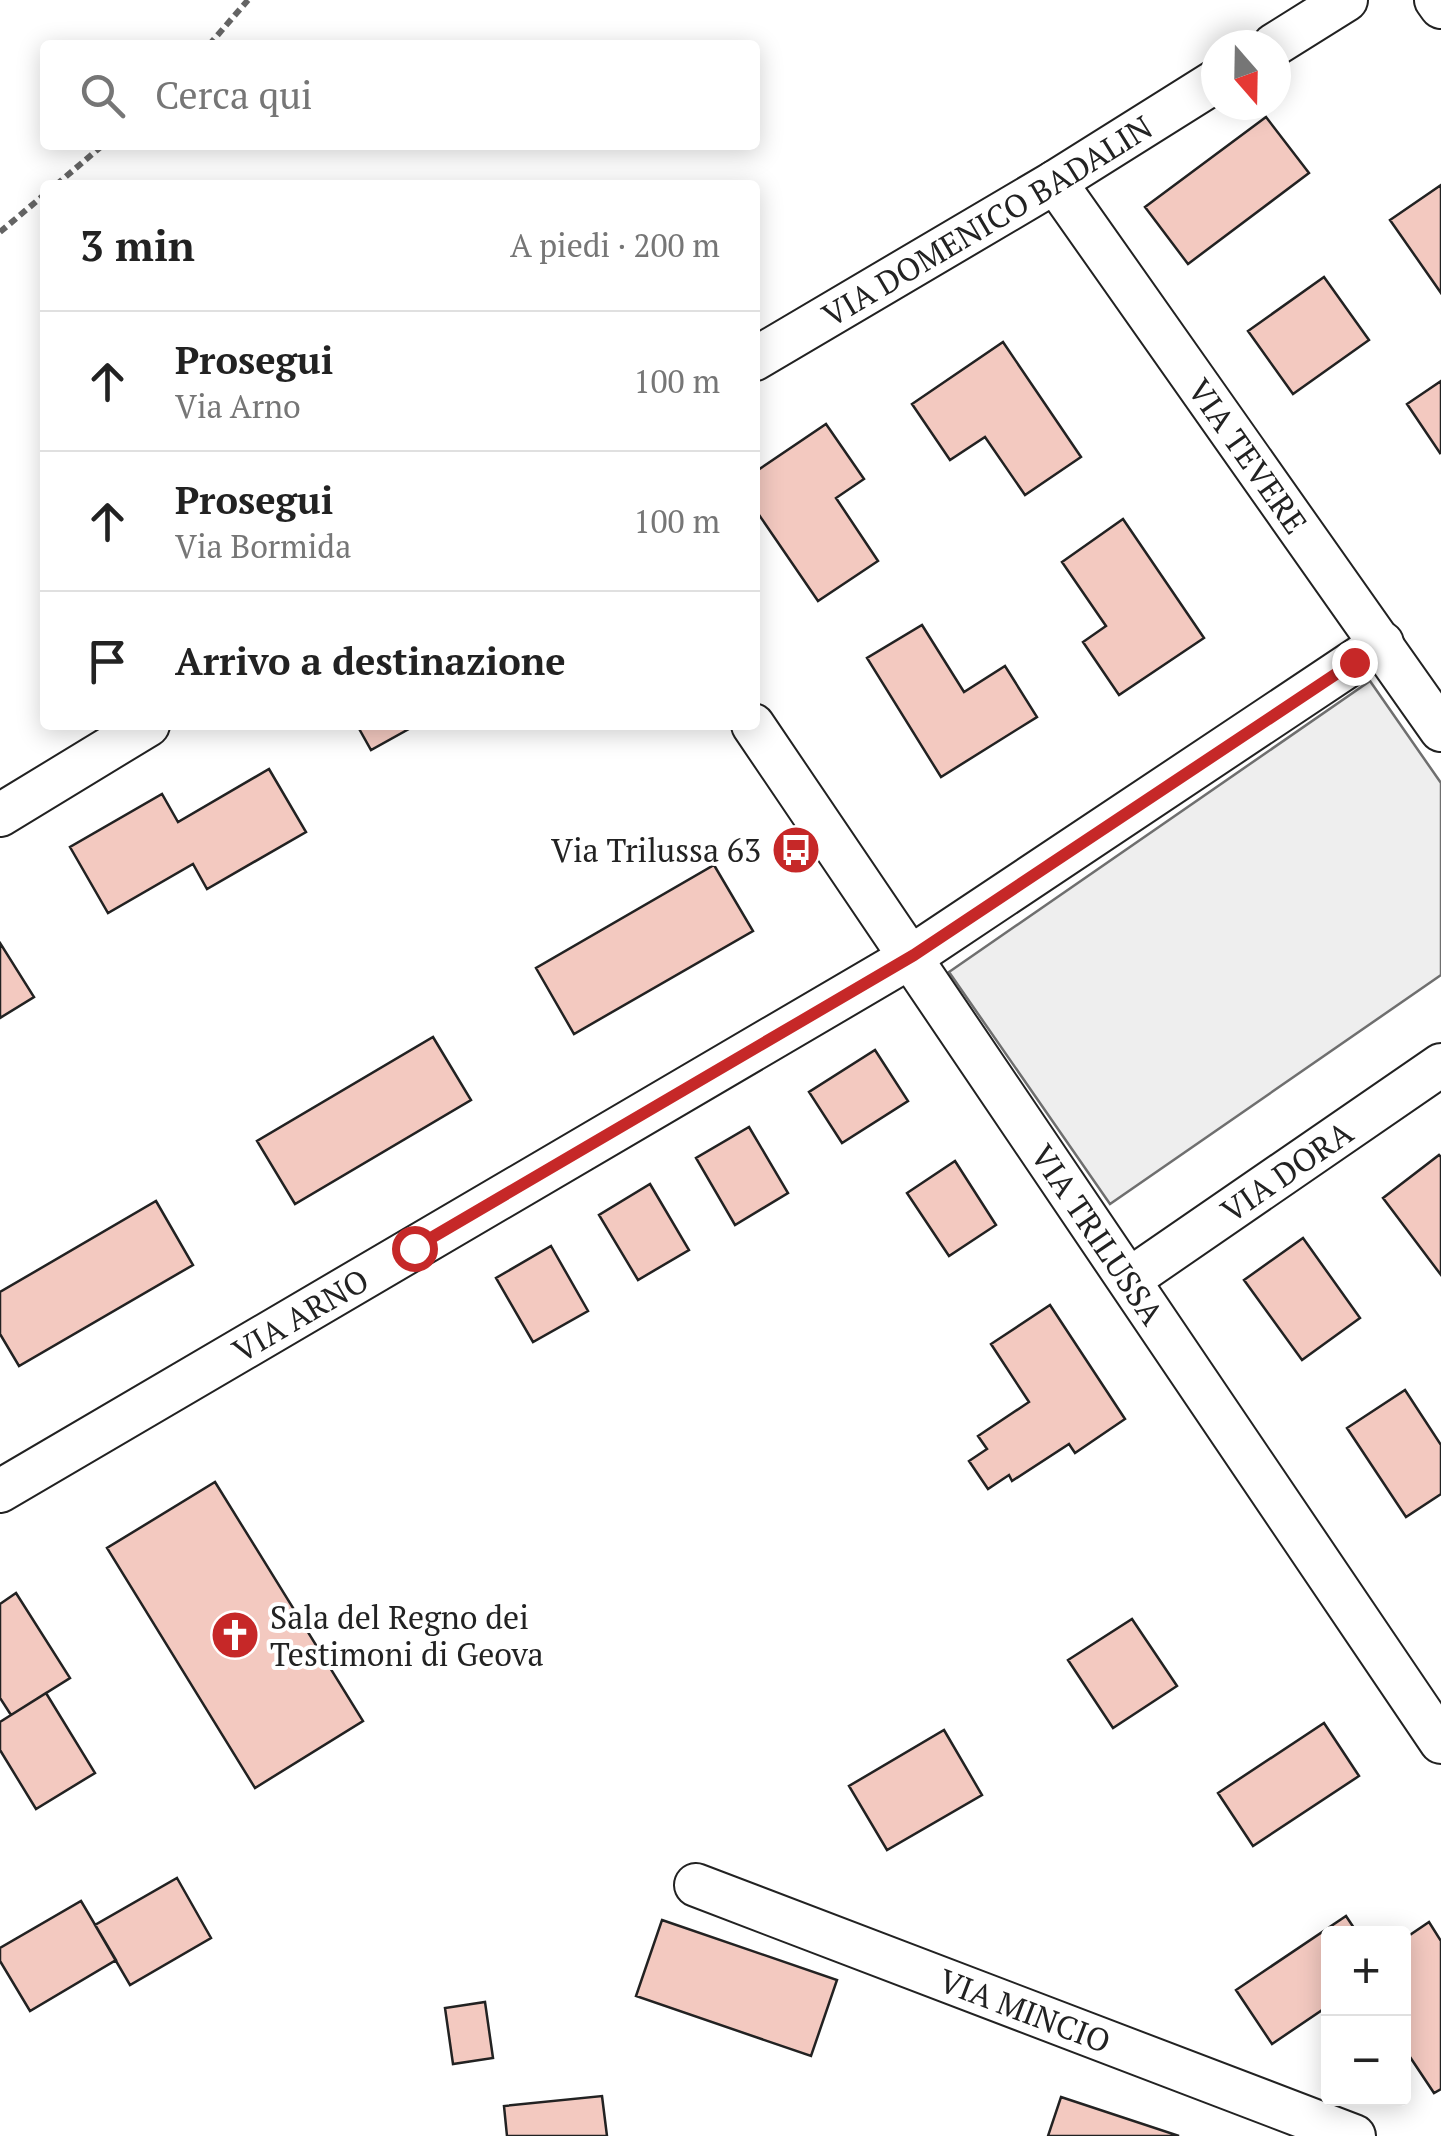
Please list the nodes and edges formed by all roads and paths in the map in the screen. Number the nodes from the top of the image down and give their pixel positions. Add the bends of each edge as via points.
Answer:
1 (248, 0) edge
2 (1346, 0) edge
3 (1436, 0) edge
4 (1441, 7) edge
5 (1291, 34) edge
6 (213, 40) edge
7 (1201, 91) edge
8 (97, 150) edge
9 (62, 180) edge
10 (1056, 182) junction
11 (40, 198) edge
12 (0, 232) edge
13 (760, 356) edge
14 (1382, 643) junction
15 (140, 730) edge
16 (756, 730) edge
17 (1441, 730) edge
18 (0, 815) edge
19 (909, 958) junction
20 (1441, 1065) edge
21 (1130, 1278) junction
22 (0, 1491) edge
23 (1441, 1742) edge
24 (696, 1885) dead end
25 (1354, 2136) edge

1 - 6 path
2 - 5 street
3 - 4 street
7 - 10 street, VIA DOMENICO BADALIN
8 - 9 path
10 - 13 street, VIA DOMENICO BADALIN
10 - 14 street, VIA TEVERE
11 - 12 path
14 - 17 street, VIA TEVERE
14 - 19 street, VIA ARNO
15 - 18 street
16 - 19 street, VIA TRILUSSA
19 - 21 street, VIA TRILUSSA
19 - 22 street, VIA ARNO
20 - 21 street, VIA DORA
21 - 23 street, VIA TRILUSSA
24 - 25 street, VIA MINCIO

